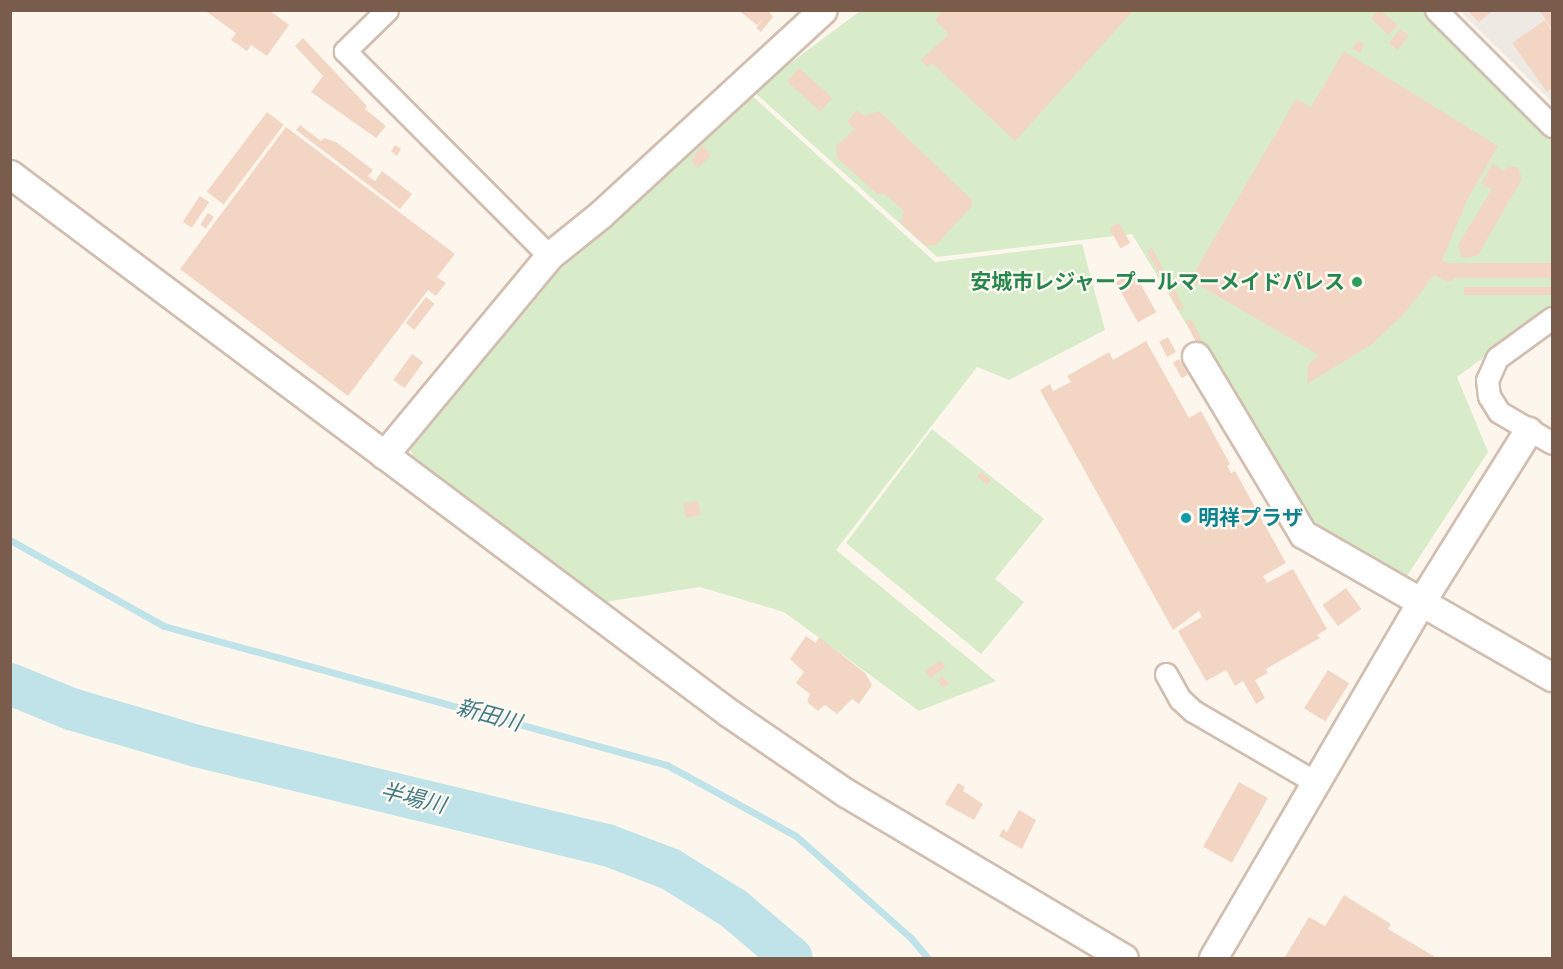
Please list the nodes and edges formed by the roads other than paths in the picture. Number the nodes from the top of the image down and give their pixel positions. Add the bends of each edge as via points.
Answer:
1 (387, 10) edge
2 (823, 10) edge
3 (1436, 10) edge
4 (1552, 126) edge
5 (10, 174) edge
6 (549, 256) junction
7 (1552, 318) edge
8 (1196, 356) dead end
9 (1528, 431) junction
10 (1552, 443) edge
11 (384, 455) junction
12 (1421, 602) junction
13 (1166, 674) dead end
14 (1552, 677) edge
15 (1315, 782) junction
16 (1125, 958) edge
17 (1213, 958) edge

1 - 6 street via 345,51
2 - 6 street via 601,214
3 - 4 street
5 - 11 street
6 - 11 street
7 - 9 street via 1497,358 1487,380 1493,405
8 - 12 street via 1303,534
9 - 10 street
9 - 12 street
11 - 16 street via 729,714 846,793
12 - 14 street
12 - 15 street
13 - 15 street via 1180,699 1193,711
15 - 17 street

